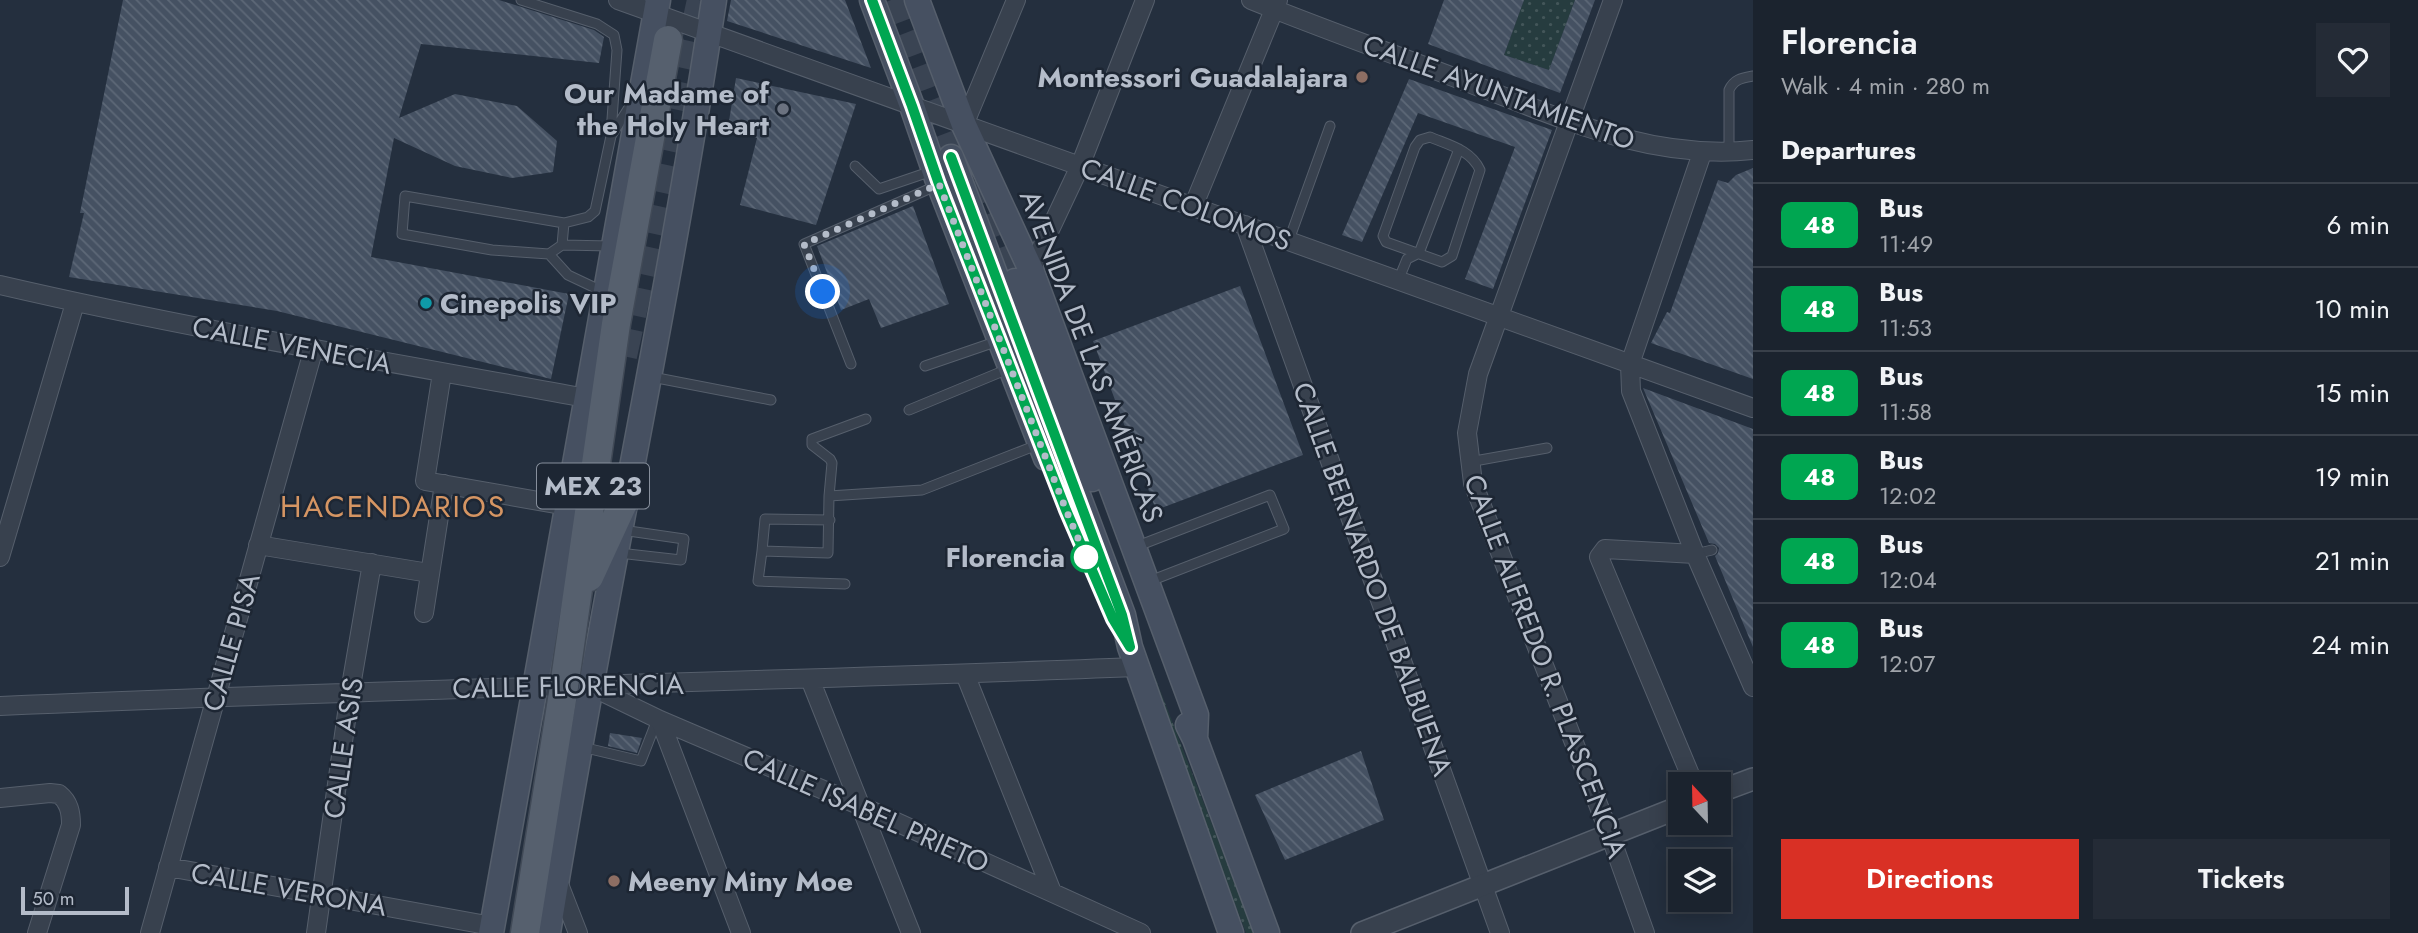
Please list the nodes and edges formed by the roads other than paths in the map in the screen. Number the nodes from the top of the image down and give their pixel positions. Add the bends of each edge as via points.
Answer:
1 (521, 0) edge
2 (618, 0) edge
3 (714, 0) edge
4 (872, 0) edge
5 (917, 0) edge
6 (1016, 0) edge
7 (1145, 0) edge
8 (1251, 0) edge
9 (1613, 0) edge
10 (1276, 5) edge
11 (657, 7) edge
12 (709, 33) junction
13 (668, 40) tunnel mouth
14 (1753, 76) edge
15 (642, 86) junction
16 (912, 106) junction
17 (1571, 121) junction
18 (964, 125) junction
19 (1330, 126) dead end
20 (611, 136) junction
21 (1459, 149) junction
22 (1753, 150) edge
23 (1730, 152) junction
24 (1702, 153) junction
25 (855, 166) dead end
26 (1080, 166) junction
27 (942, 171) junction
28 (1193, 207) junction
29 (564, 222) junction
30 (1245, 225) junction
31 (1289, 240) junction
32 (562, 245) junction
33 (613, 246) junction
34 (1405, 248) junction
35 (1419, 253) junction
36 (549, 254) junction
37 (1407, 258) junction
38 (1023, 274) junction
39 (1398, 281) junction
40 (0, 285) edge
41 (605, 292) junction
42 (75, 303) junction
43 (1499, 317) junction
44 (999, 340) junction
45 (313, 351) junction
46 (852, 364) dead end
47 (1630, 364) junction
48 (925, 366) dead end
49 (1011, 368) junction
50 (442, 373) junction
51 (650, 377) junction
52 (586, 398) junction
53 (771, 400) dead end
54 (1753, 408) edge
55 (909, 410) dead end
56 (866, 419) dead end
57 (1040, 443) junction
58 (1547, 448) dead end
59 (1469, 462) junction
60 (444, 484) junction
61 (629, 488) junction
62 (829, 496) junction
63 (566, 506) junction
64 (830, 520) junction
65 (619, 541) junction
66 (258, 545) junction
67 (1135, 547) junction
68 (762, 551) junction
69 (1704, 552) junction
70 (0, 557) edge
71 (372, 564) junction
72 (429, 573) junction
73 (1148, 581) junction
74 (845, 584) dead end
75 (576, 604) junction
76 (424, 613) dead end
77 (1133, 657) junction
78 (965, 674) junction
79 (810, 679) junction
80 (534, 687) junction
81 (578, 687) junction
82 (1753, 687) edge
83 (350, 692) junction
84 (216, 696) junction
85 (0, 706) edge
86 (544, 719) tunnel mouth
87 (659, 720) junction
88 (1195, 739) junction
89 (580, 747) junction
90 (1689, 772) edge
91 (1753, 779) edge
92 (1731, 787) edge
93 (0, 798) edge
94 (861, 806) junction
95 (1668, 812) edge
96 (1610, 835) junction
97 (168, 867) junction
98 (557, 879) junction
99 (1483, 885) junction
100 (1052, 892) junction
101 (322, 895) junction
102 (497, 931) edge
103 (1371, 931) edge
104 (37, 933) edge
105 (150, 933) edge
106 (316, 933) edge
107 (525, 933) edge
108 (548, 933) edge
109 (578, 933) edge
110 (741, 933) edge
111 (911, 933) edge
112 (1141, 933) edge
113 (1231, 933) edge
114 (1267, 933) edge
115 (1500, 933) edge
116 (1645, 933) edge

1 - 20 lane via 597,24 614,35
2 - 11 street, CALLE COLOMOS
3 - 12 main road
4 - 16 main road
5 - 18 main road, AVENIDA DE LAS AMÉRICAS
6 - 18 street
7 - 26 street
8 - 10 street, CALLE AYUNTAMIENTO
9 - 17 street, CALLE ALFREDO R. PLASCENCIA
10 - 17 street, CALLE AYUNTAMIENTO
10 - 28 street
11 - 12 street, CALLE COLOMOS
11 - 15 main road
12 - 16 street, CALLE COLOMOS
12 - 51 main road
13 - 75 main road, MEX 23 via 616,324
14 - 23 lane via 1738,79 1728,90
15 - 20 lane
15 - 33 main road
16 - 18 street, CALLE COLOMOS
16 - 27 main road
17 - 24 street, CALLE AYUNTAMIENTO via 1643,144
17 - 43 street, CALLE ALFREDO R. PLASCENCIA
18 - 26 street, CALLE COLOMOS
18 - 38 main road, AVENIDA DE LAS AMÉRICAS
19 - 31 lane
20 - 29 lane via 595,211 589,217
21 - 34 lane via 1430,137 1415,147 1383,236 1386,242
21 - 35 lane
21 - 35 lane via 1475,159 1480,170 1452,256 1441,262
22 - 23 street, CALLE AYUNTAMIENTO
23 - 24 street, CALLE AYUNTAMIENTO
24 - 47 street
25 - 27 lane via 879,189
26 - 28 street, CALLE COLOMOS
26 - 38 street
27 - 44 main road
27 - 46 lane via 804,244
27 - 77 main road via 1122,615
28 - 30 street, CALLE COLOMOS
29 - 32 lane
29 - 36 lane via 405,195 402,234 492,250
30 - 31 street, CALLE COLOMOS
30 - 99 street, CALLE BERNARDO DE BALBUENA
31 - 39 street, CALLE COLOMOS
32 - 33 lane
32 - 36 lane
33 - 41 main road
34 - 35 lane
34 - 37 lane
35 - 37 lane
36 - 41 lane via 568,275
37 - 39 lane
38 - 67 main road, AVENIDA DE LAS AMÉRICAS
38 - 88 main road, AVENIDA DE LAS AMÉRICAS
39 - 43 street, CALLE COLOMOS
40 - 42 street, CALLE VENECIA
41 - 52 main road
42 - 45 street, CALLE VENECIA
42 - 70 street
43 - 47 street, CALLE COLOMOS
43 - 59 street, CALLE ALFREDO R. PLASCENCIA via 1478,374 1468,433
44 - 48 lane
44 - 49 main road
45 - 50 street, CALLE VENECIA
45 - 66 street, CALLE PISA
47 - 54 street, CALLE COLOMOS
47 - 69 street via 1631,390
49 - 55 lane
49 - 57 main road
50 - 52 street, CALLE VENECIA
50 - 60 street via 425,481
51 - 53 lane
51 - 61 main road
52 - 63 main road
56 - 62 lane via 812,439 812,445 832,463
57 - 62 lane via 922,490
57 - 77 main road
58 - 59 lane
59 - 96 street, CALLE ALFREDO R. PLASCENCIA via 1473,483
60 - 63 street
60 - 72 street
61 - 65 main road
61 - 75 main road
62 - 64 lane
63 - 80 main road
64 - 68 lane via 765,519
64 - 68 lane via 828,553
65 - 65 lane via 681,560 684,539
65 - 81 main road
66 - 71 street
66 - 84 street, CALLE PISA
67 - 73 main road, AVENIDA DE LAS AMÉRICAS
67 - 73 lane via 1270,495 1284,529
68 - 74 lane via 758,581
69 - 82 street
69 - 90 street via 1605,549 1599,557
71 - 72 street
71 - 83 street, CALLE ASIS
72 - 76 street
73 - 88 main road, AVENIDA DE LAS AMÉRICAS via 1196,715
75 - 81 main road, MEX 23
77 - 78 street, CALLE FLORENCIA
77 - 113 main road
78 - 79 street, CALLE FLORENCIA
78 - 100 street
79 - 81 street, CALLE FLORENCIA
79 - 94 street
80 - 81 street, CALLE FLORENCIA
80 - 83 street, CALLE FLORENCIA
80 - 102 main road
81 - 87 street, CALLE ISABEL PRIETO
81 - 89 main road
81 - 107 main road, MEX 23
83 - 84 street, CALLE FLORENCIA
83 - 101 street, CALLE ASIS
84 - 85 street, CALLE FLORENCIA
84 - 97 street, CALLE PISA
86 - 102 main road
87 - 89 lane via 642,761
87 - 94 street, CALLE ISABEL PRIETO
87 - 110 street
88 - 114 main road, AVENIDA DE LAS AMÉRICAS
89 - 98 main road
91 - 92 street
93 - 104 street via 59,794 71,813
94 - 100 street, CALLE ISABEL PRIETO
94 - 111 street
95 - 96 street
96 - 99 street
96 - 116 street, CALLE ALFREDO R. PLASCENCIA
97 - 101 street, CALLE VERONA
97 - 105 street, CALLE PISA
98 - 108 main road
98 - 109 street
99 - 103 street
99 - 115 street, CALLE BERNARDO DE BALBUENA
100 - 112 street, CALLE ISABEL PRIETO
101 - 102 street, CALLE VERONA
101 - 106 street, CALLE ASIS

